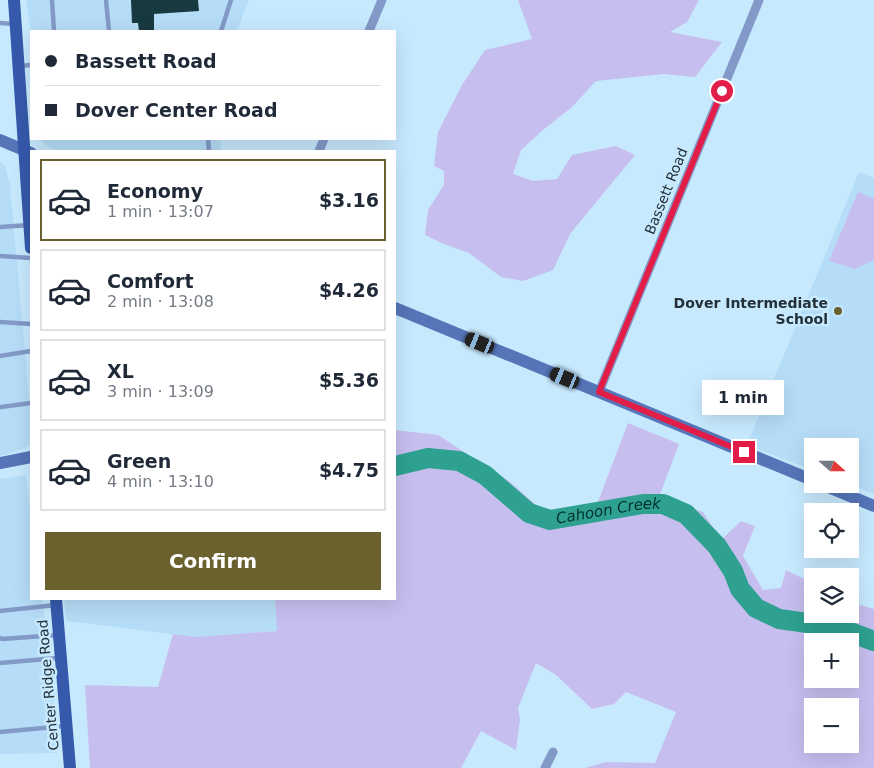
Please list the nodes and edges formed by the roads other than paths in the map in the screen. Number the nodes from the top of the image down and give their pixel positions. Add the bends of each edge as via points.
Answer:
1 (14, 0) edge
2 (52, 0) edge
3 (106, 0) edge
4 (231, 0) edge
5 (382, 0) edge
6 (759, 0) edge
7 (0, 23) edge
8 (16, 24) junction
9 (54, 30) edge
10 (109, 30) edge
11 (221, 30) edge
12 (369, 30) edge
13 (25, 66) edge
14 (0, 140) edge
15 (27, 152) edge
16 (29, 225) junction
17 (0, 227) edge
18 (30, 236) edge
19 (0, 256) edge
20 (30, 258) edge
21 (396, 308) edge
22 (0, 322) edge
23 (30, 324) edge
24 (30, 351) edge
25 (0, 356) edge
26 (599, 392) junction
27 (30, 403) edge
28 (1, 407) edge
29 (30, 457) edge
30 (0, 463) edge
31 (804, 477) edge
32 (843, 493) edge
33 (874, 506) edge
34 (57, 602) edge
35 (0, 610) edge
36 (59, 635) junction
37 (0, 638) edge
38 (61, 658) junction
39 (0, 663) edge
40 (67, 726) junction
41 (0, 732) edge
42 (553, 752) dead end
43 (70, 768) edge
44 (545, 768) edge

1 - 8 main road
2 - 9 lane
3 - 10 lane
4 - 11 lane
5 - 12 street
6 - 26 street, Bassett Road
7 - 8 lane
8 - 13 main road
13 - 15 main road
14 - 15 street
15 - 16 main road
16 - 17 lane
16 - 18 main road
19 - 20 lane
21 - 26 street
22 - 23 lane
24 - 25 lane
26 - 31 street
27 - 28 lane
29 - 30 street
32 - 33 street
34 - 35 lane
34 - 36 main road, Center Ridge Road
36 - 37 lane
36 - 38 main road, Center Ridge Road
38 - 39 lane
38 - 40 main road, Center Ridge Road
40 - 41 lane
40 - 43 main road, Center Ridge Road
42 - 44 street

